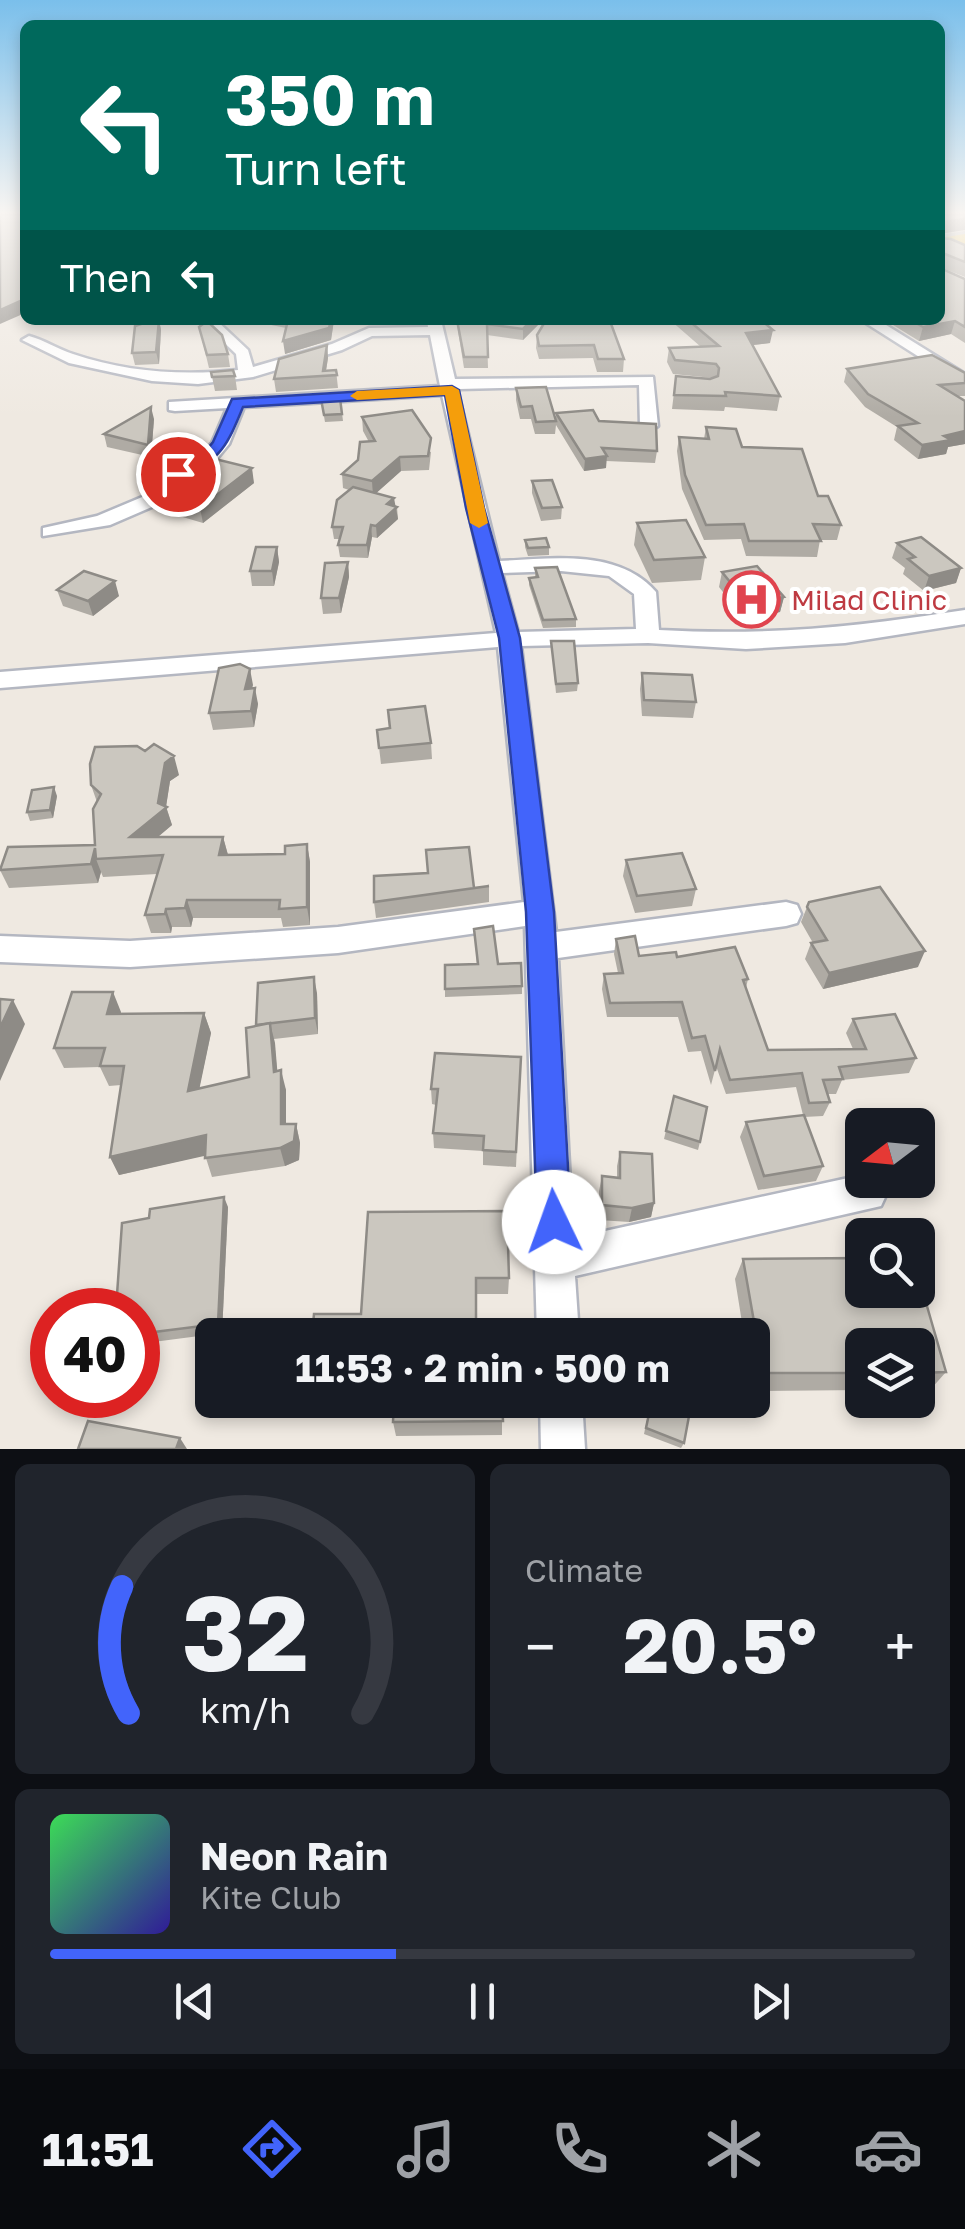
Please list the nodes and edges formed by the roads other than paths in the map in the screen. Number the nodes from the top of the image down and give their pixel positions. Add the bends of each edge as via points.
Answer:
1 (213, 325) edge
2 (876, 325) edge
3 (435, 326) edge
4 (28, 340) dead end
5 (247, 374) junction
6 (965, 381) edge
7 (451, 387) junction
8 (237, 402) junction
9 (175, 406) dead end
10 (649, 426) edge
11 (50, 532) dead end
12 (492, 567) junction
13 (965, 618) edge
14 (648, 636) junction
15 (509, 638) junction
16 (0, 680) edge
17 (540, 912) junction
18 (786, 914) dead end
19 (542, 947) junction
20 (0, 950) edge
21 (849, 1198) edge
22 (556, 1261) junction
23 (558, 1318) edge
24 (561, 1418) edge
25 (562, 1449) edge

1 - 5 street via 243,352
2 - 6 street
3 - 5 street via 369,332
3 - 7 street
4 - 5 street via 69,358 152,376
7 - 8 street
7 - 10 street via 654,381
7 - 12 street
8 - 9 street
8 - 11 street via 209,458 178,474 154,499
12 - 14 street via 615,570 645,592
12 - 15 street
13 - 14 street via 766,641
14 - 15 street
15 - 16 street
15 - 17 street
17 - 19 street
17 - 20 street via 338,940 130,954
18 - 19 street
19 - 22 street
21 - 22 street
22 - 23 street
24 - 25 street

